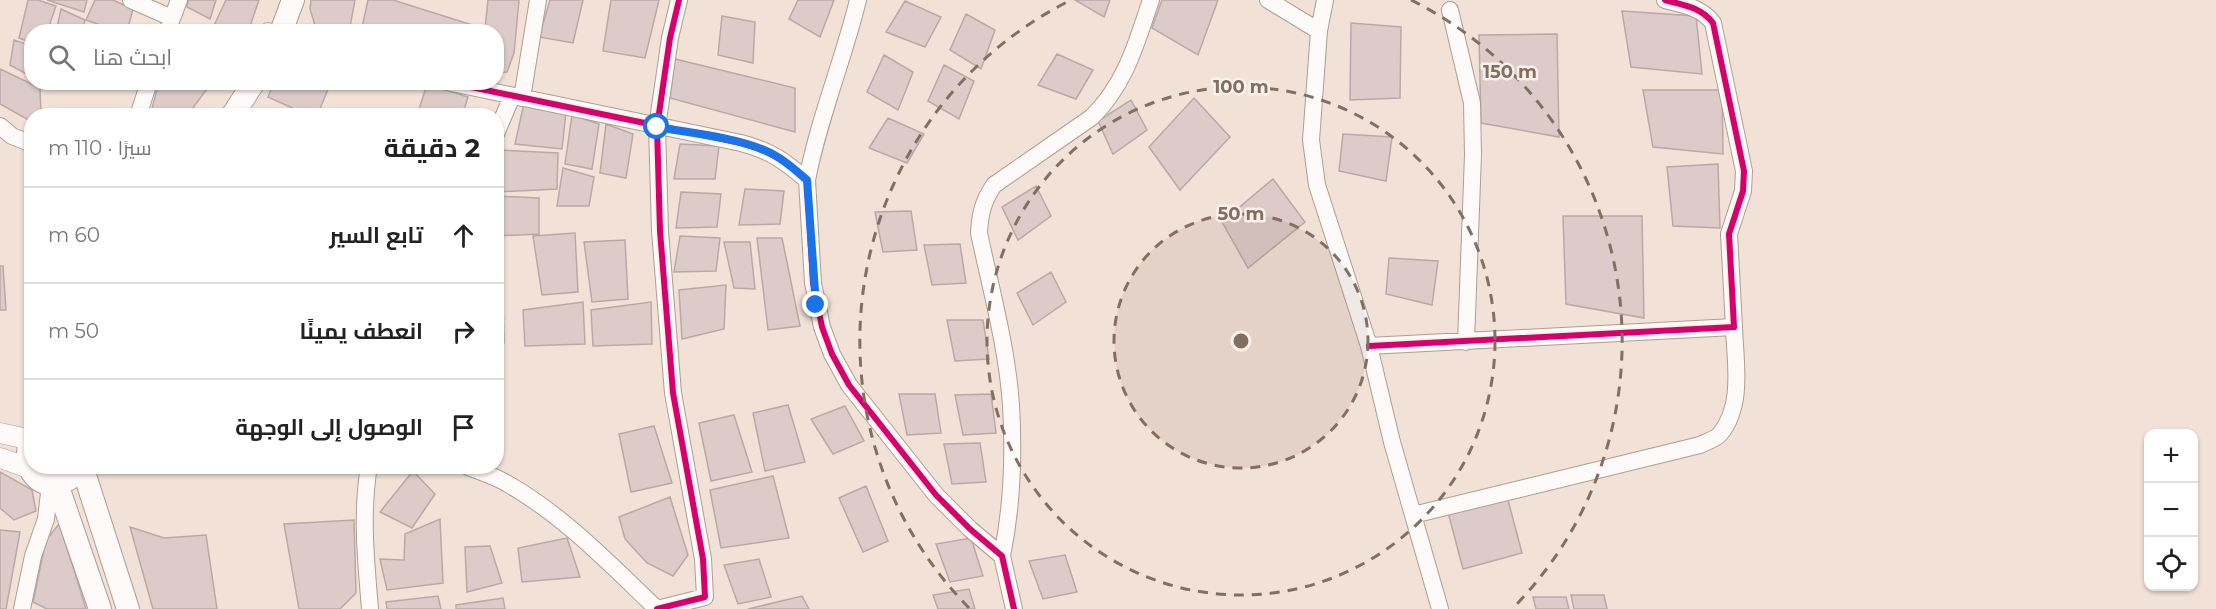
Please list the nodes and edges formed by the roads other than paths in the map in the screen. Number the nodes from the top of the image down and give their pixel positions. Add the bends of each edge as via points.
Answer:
1 (131, 0) edge
2 (179, 0) edge
3 (280, 0) edge
4 (293, 0) edge
5 (538, 0) edge
6 (679, 0) edge
7 (858, 0) edge
8 (1151, 0) edge
9 (1268, 0) edge
10 (1325, 0) edge
11 (1665, 0) edge
12 (1450, 10) dead end
13 (168, 24) edge
14 (170, 24) edge
15 (271, 24) edge
16 (284, 24) edge
17 (1319, 31) junction
18 (146, 90) edge
19 (235, 90) edge
20 (249, 90) edge
21 (484, 90) edge
22 (517, 97) junction
23 (141, 108) edge
24 (223, 108) edge
25 (237, 108) edge
26 (504, 120) edge
27 (0, 126) edge
28 (657, 127) junction
29 (24, 141) edge
30 (807, 180) junction
31 (1734, 327) junction
32 (1466, 342) junction
33 (1369, 346) junction
34 (0, 434) edge
35 (24, 438) edge
36 (0, 458) edge
37 (24, 466) edge
38 (33, 474) edge
39 (74, 474) edge
40 (84, 474) edge
41 (368, 474) edge
42 (485, 474) edge
43 (54, 484) junction
44 (1413, 515) junction
45 (1002, 556) junction
46 (22, 609) edge
47 (100, 609) edge
48 (128, 609) edge
49 (370, 609) edge
50 (657, 609) edge
51 (1014, 609) edge
52 (1440, 609) edge

1 - 13 street
2 - 14 street
3 - 15 main road
4 - 16 main road
5 - 22 street
6 - 28 street
7 - 30 street via 815,139
8 - 45 street via 1122,78 1103,106 994,185 982,206 979,233 1011,404 1010,501
9 - 17 street
10 - 17 street
11 - 31 street via 1704,13 1713,23 1744,171 1743,191 1730,234
12 - 32 street via 1472,104
17 - 33 street via 1311,140 1317,185
18 - 23 street
19 - 24 main road
20 - 25 main road
21 - 22 street
22 - 26 street
22 - 28 street
27 - 29 street
28 - 30 street via 764,150
28 - 50 street via 660,231 673,393 703,559 705,597
30 - 45 street via 816,305 838,367 936,495
31 - 32 street
31 - 44 street via 1736,394 1731,416 1720,435 1700,445
32 - 33 street
33 - 44 street
34 - 35 street
36 - 37 street
38 - 43 main road
39 - 43 main road
40 - 48 main road
41 - 49 street via 364,537
42 - 50 street via 509,484 562,522
43 - 46 street
43 - 47 main road
44 - 52 street
45 - 51 street

